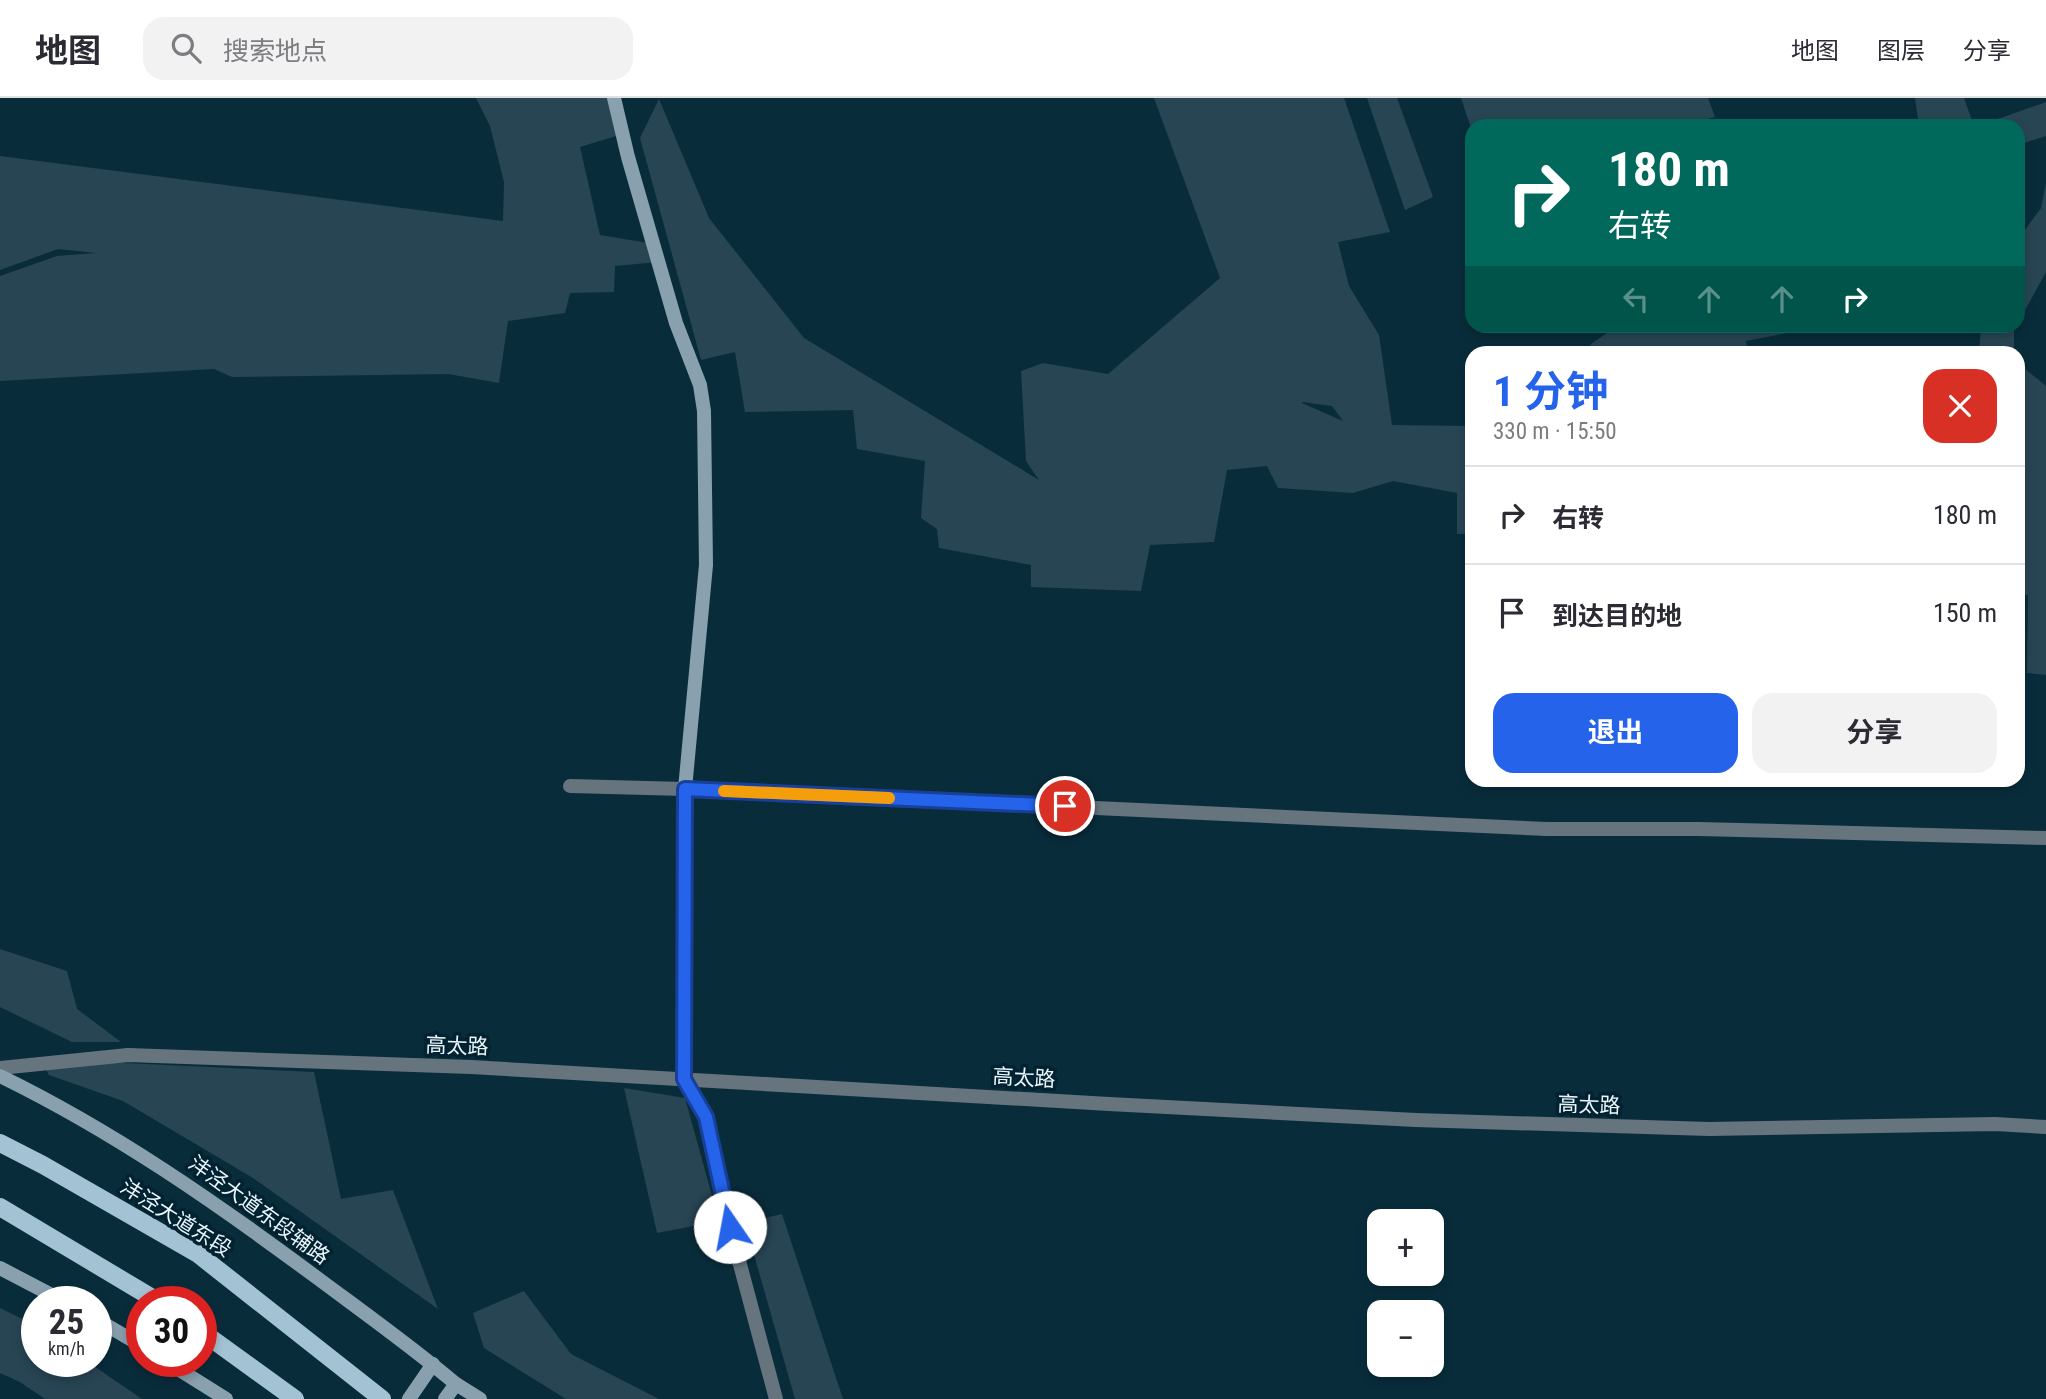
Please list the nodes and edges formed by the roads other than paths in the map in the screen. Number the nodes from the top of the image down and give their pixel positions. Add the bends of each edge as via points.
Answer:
1 (614, 98) edge
2 (570, 786) dead end
3 (685, 789) junction
4 (2046, 838) edge
5 (0, 1068) edge
6 (0, 1076) edge
7 (684, 1079) junction
8 (2046, 1127) edge
9 (0, 1143) edge
10 (0, 1207) edge
11 (0, 1268) edge
12 (34, 1286) edge
13 (132, 1286) edge
14 (217, 1343) edge
15 (433, 1364) junction
16 (191, 1377) edge
17 (456, 1384) junction
18 (226, 1399) edge
19 (295, 1399) edge
20 (382, 1399) edge
21 (409, 1399) edge
22 (445, 1399) edge
23 (480, 1399) edge
24 (776, 1399) edge

1 - 3 street via 704,411 706,565
2 - 3 street
3 - 4 street via 1548,829
3 - 7 street
5 - 7 street, 高太路 via 128,1055
6 - 15 street, 沣泾大道东段辅路 via 104,1132 222,1207
7 - 8 street, 高太路 via 1532,1124 1709,1129
7 - 24 street via 706,1117
9 - 20 main road, 沣泾大道东段 via 198,1254
10 - 13 main road
11 - 12 street
14 - 19 main road
15 - 17 street, 沣泾大道东段辅路
15 - 21 street
16 - 18 street
17 - 22 street
17 - 23 street, 沣泾大道东段辅路

